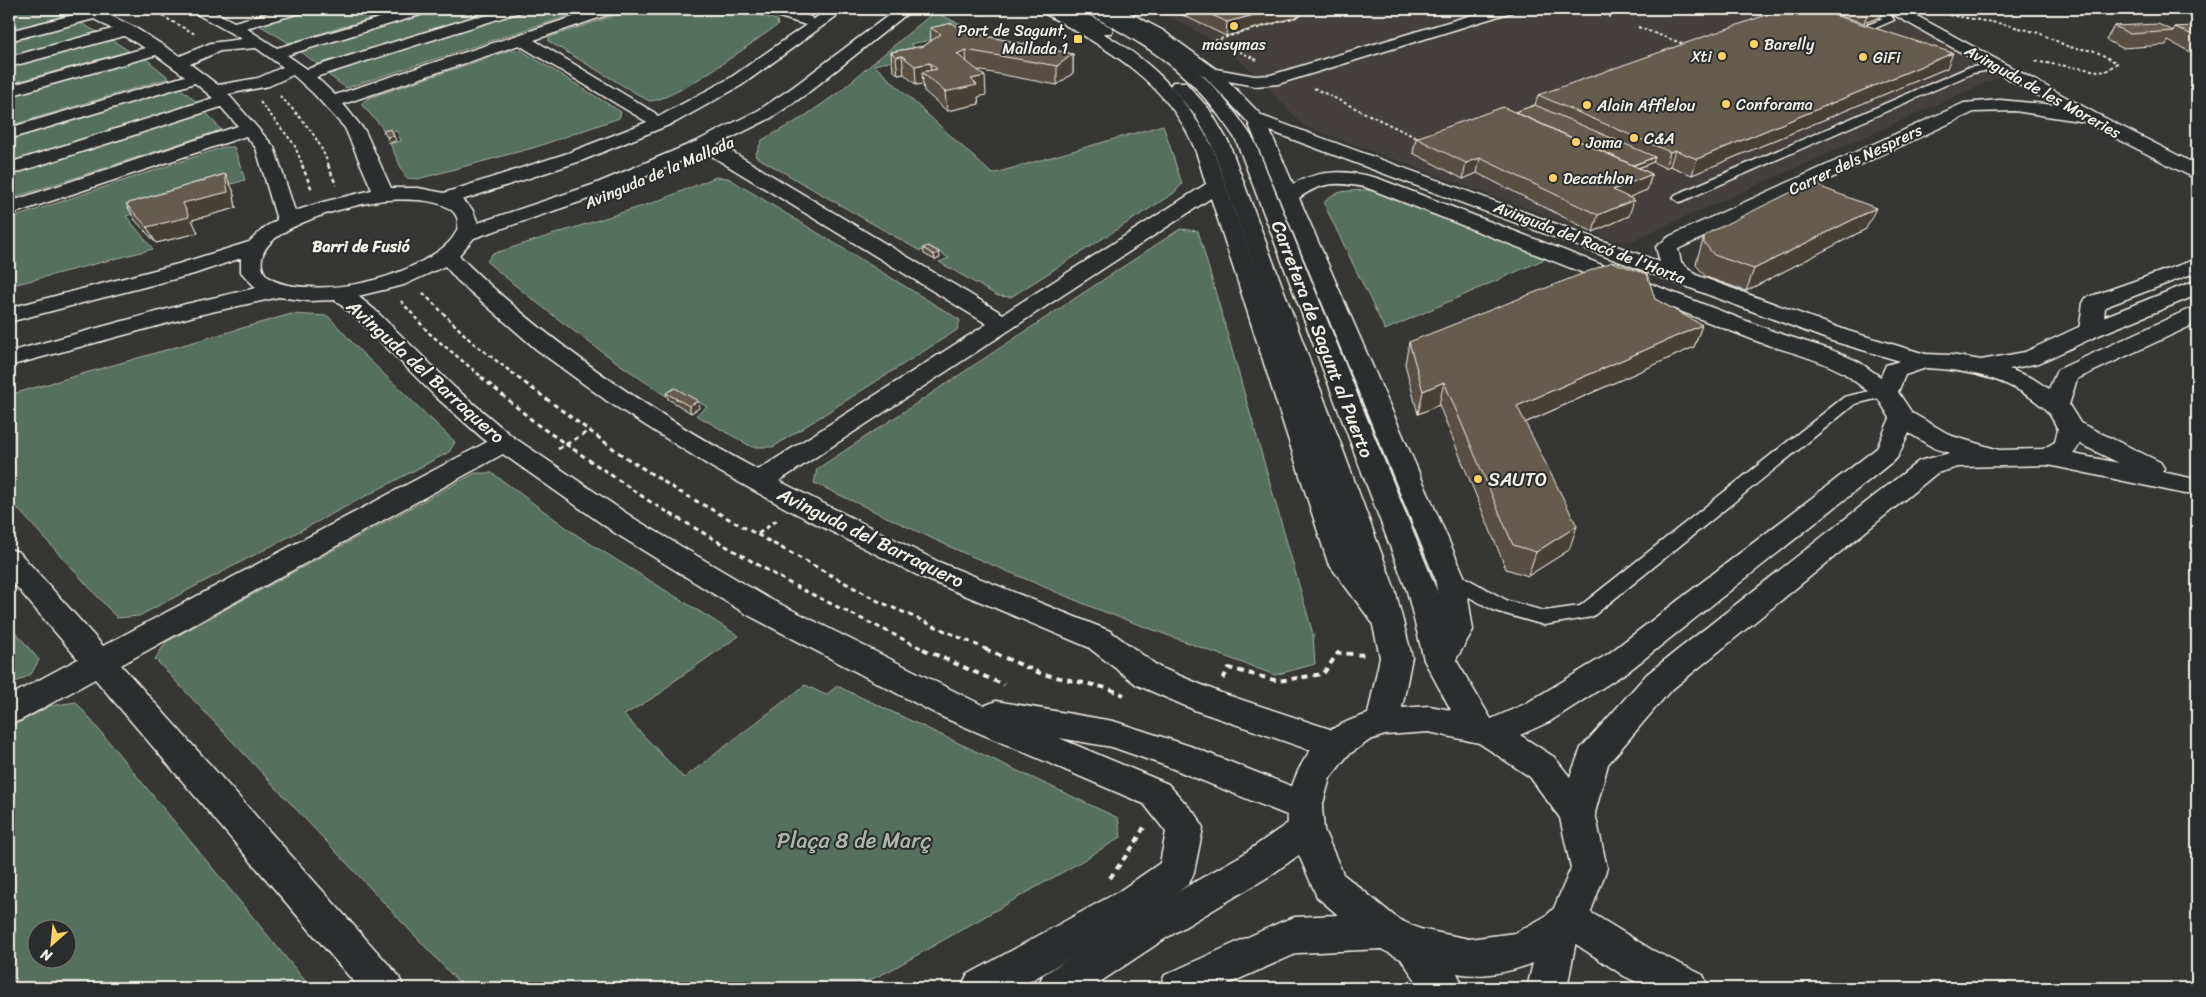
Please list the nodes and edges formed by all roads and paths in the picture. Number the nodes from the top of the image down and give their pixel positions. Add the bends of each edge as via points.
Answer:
1 (115, 9) edge
2 (142, 9) edge
3 (198, 9) edge
4 (299, 9) edge
5 (425, 9) edge
6 (515, 9) edge
7 (611, 9) edge
8 (768, 9) edge
9 (821, 9) edge
10 (838, 9) edge
11 (906, 9) edge
12 (921, 9) edge
13 (1047, 9) edge
14 (1066, 9) edge
15 (1090, 9) edge
16 (1111, 9) edge
17 (1507, 9) edge
18 (1588, 9) edge
19 (1626, 9) edge
20 (1638, 9) edge
21 (1865, 9) edge
22 (1890, 9) edge
23 (1908, 10) edge
24 (153, 11) dead end
25 (149, 12) dead end
26 (1293, 13) dead end
27 (96, 14) junction
28 (1614, 18) dead end
29 (806, 20) junction
30 (1632, 25) dead end
31 (234, 27) junction
32 (128, 30) junction
33 (1856, 33) edge
34 (9, 36) edge
35 (521, 39) junction
36 (259, 43) junction
37 (217, 46) junction
38 (1689, 46) edge
39 (159, 49) junction
40 (276, 53) junction
41 (9, 62) edge
42 (178, 63) junction
43 (2000, 63) junction
44 (299, 72) junction
45 (1211, 73) junction
46 (1288, 75) junction
47 (198, 77) junction
48 (1255, 81) junction
49 (263, 82) junction
50 (9, 91) edge
51 (220, 96) junction
52 (1233, 96) junction
53 (331, 102) junction
54 (649, 117) junction
55 (2091, 118) junction
56 (1256, 120) junction
57 (248, 129) junction
58 (9, 134) edge
59 (1426, 142) edge
60 (717, 151) junction
61 (2197, 163) edge
62 (9, 168) edge
63 (2197, 172) edge
64 (512, 178) junction
65 (336, 186) dead end
66 (1216, 186) junction
67 (384, 194) junction
68 (1290, 195) junction
69 (1678, 198) dead end
70 (444, 199) junction
71 (9, 209) edge
72 (536, 210) junction
73 (288, 222) junction
74 (466, 234) junction
75 (258, 246) junction
76 (447, 255) junction
77 (2197, 265) edge
78 (157, 277) junction
79 (1688, 279) junction
80 (2197, 287) edge
81 (279, 290) junction
82 (339, 292) junction
83 (422, 292) dead end
84 (401, 301) dead end
85 (9, 304) edge
86 (194, 308) junction
87 (2197, 314) edge
88 (9, 315) edge
89 (1003, 324) junction
90 (2091, 330) junction
91 (9, 358) edge
92 (1924, 361) junction
93 (1981, 367) junction
94 (9, 373) edge
95 (1886, 392) junction
96 (2056, 405) junction
97 (1903, 418) junction
98 (2071, 429) junction
99 (588, 431) junction
100 (504, 443) junction
101 (567, 444) junction
102 (1994, 457) junction
103 (2048, 457) junction
104 (534, 463) junction
105 (760, 482) junction
106 (2191, 488) edge
107 (9, 559) edge
108 (1450, 578) junction
109 (1388, 621) junction
110 (1396, 657) junction
111 (1440, 660) junction
112 (99, 662) junction
113 (1013, 688) dead end
114 (1125, 696) dead end
115 (1209, 702) junction
116 (952, 707) junction
117 (9, 711) edge
118 (1384, 722) junction
119 (1484, 731) junction
120 (1336, 745) junction
121 (1578, 813) junction
122 (1305, 818) junction
123 (1565, 923) junction
124 (1400, 939) junction
125 (384, 988) edge
126 (981, 988) edge
127 (1057, 988) edge
128 (1179, 988) edge
129 (1444, 988) edge
130 (1546, 988) edge
131 (1689, 988) edge

1 - 27 street
2 - 25 path
3 - 31 street
4 - 31 street
5 - 40 street
6 - 44 street
7 - 35 street
8 - 29 street
9 - 29 street
10 - 64 street via 736,82 698,104 608,144
11 - 72 street, Avinguda de la Mallada via 765,114 704,145 628,177
12 - 60 street, Avinguda de la Mallada via 816,92 781,116
13 - 66 street via 1110,45 1136,63 1165,90 1185,115 1203,146
14 - 109 street, Carretera de Sagunt al Puerto via 1125,41 1181,87 1203,113 1220,143 1377,581
15 - 111 street, Carretera de Sagunt al Puerto via 1171,56 1202,83 1245,140 1422,591
16 - 45 street via 1156,33
17 - 46 street
18 - 28 path
19 - 20 lane
21 - 33 lane via 1889,20
22 - 43 street, Avinguda de les Moreries
23 - 43 street, Avinguda de les Moreries
23 - 43 path via 1959,16 2039,33 2069,48 2095,52 2118,63 2105,72 2046,62
24 - 37 path
26 - 46 path via 1300,16 1216,40
27 - 32 street
27 - 34 street
29 - 54 street via 722,79
30 - 38 path
31 - 36 street
32 - 39 street
32 - 41 street
35 - 53 street
35 - 54 street
36 - 37 street
36 - 40 street
37 - 42 street
39 - 42 street
39 - 50 street
40 - 44 street
42 - 47 street
43 - 55 street, Avinguda de les Moreries
43 - 61 street, Avinguda de les Moreries
43 - 69 lane via 1971,70
44 - 49 street
44 - 53 street
45 - 48 street
45 - 52 street
46 - 48 street
46 - 59 path
47 - 51 street
47 - 58 street
48 - 52 street
49 - 51 street
49 - 65 path via 282,97 309,127 321,145
51 - 57 street
51 - 62 street
52 - 56 street
53 - 67 street via 354,126
54 - 64 street via 526,164 516,170
55 - 63 street, Avinguda de les Moreries
55 - 79 street, Carrer dels Nesprers via 2039,107 1994,103 1970,107 1677,240 1667,247 1671,264
56 - 68 street
56 - 79 street, Avinguda del Racó de l'Horta
57 - 71 street
57 - 73 street via 265,147
60 - 72 street, Avinguda de la Mallada via 576,207
60 - 89 street
64 - 70 street
66 - 89 street
66 - 109 street via 1343,563
67 - 70 street via 417,194
67 - 73 street via 334,204
68 - 95 street, Avinguda del Racó de l'Horta via 1308,182 1338,176 1370,182 1766,337 1824,355 1850,367
68 - 108 street
70 - 74 street via 466,213 469,223
72 - 74 street, Avinguda de la Mallada
73 - 75 street
74 - 76 street
75 - 78 street
75 - 81 street via 251,257 252,272 262,282
76 - 82 street via 400,279
76 - 105 street, Avinguda del Barraquero via 465,275 544,344 616,396
77 - 90 street via 2094,303
78 - 85 street via 112,277
78 - 88 street
79 - 92 street, Avinguda del Racó de l'Horta via 1840,336
80 - 90 street
81 - 82 street via 305,294
81 - 86 street
82 - 100 street, Avinguda del Barraquero via 368,314 446,393
83 - 99 path via 472,342
84 - 101 path via 429,334 538,425
86 - 91 street
86 - 94 street via 152,334
87 - 96 street via 2066,375
89 - 105 street
90 - 93 street via 2031,358
92 - 93 street
92 - 95 street via 1895,370
93 - 96 street via 2023,383
95 - 97 street
95 - 108 lane via 1850,400 1585,612 1544,618 1502,606
96 - 98 street
97 - 102 street via 1943,442
97 - 119 street via 1888,452 1619,662 1537,713
98 - 103 street via 2067,446
98 - 106 street
99 - 101 path
99 - 114 path via 680,492 878,601 1042,674 1107,688
100 - 104 street, Avinguda del Barraquero
100 - 112 street
101 - 104 path
101 - 113 path via 652,503 791,584 987,679
102 - 103 street
102 - 121 street via 1958,459 1928,467 1658,683 1593,758
103 - 106 street
104 - 116 street, Avinguda del Barraquero via 626,526 757,606
105 - 115 street, Avinguda del Barraquero via 929,569 1099,639 1148,676
107 - 112 street
108 - 111 street via 1458,630
109 - 110 street, Carretera de Sagunt al Puerto
110 - 115 path via 1338,654 1323,674 1278,681 1229,668
110 - 118 street, Carretera de Sagunt al Puerto
111 - 119 street, Carretera de Sagunt al Puerto
112 - 117 street
112 - 125 street
115 - 120 street, Avinguda del Barraquero
116 - 122 street via 1113,734 1178,756
116 - 126 street via 1156,794 1185,828 1176,872 1131,904
118 - 119 street via 1429,719
118 - 120 street via 1358,731
119 - 121 street via 1542,767
120 - 122 street via 1314,773
121 - 123 street via 1589,868
122 - 124 street via 1330,886
122 - 127 street via 1255,866 1149,928
123 - 124 street via 1520,950 1469,957
123 - 130 street
123 - 131 street
124 - 128 street via 1295,934
124 - 129 street

